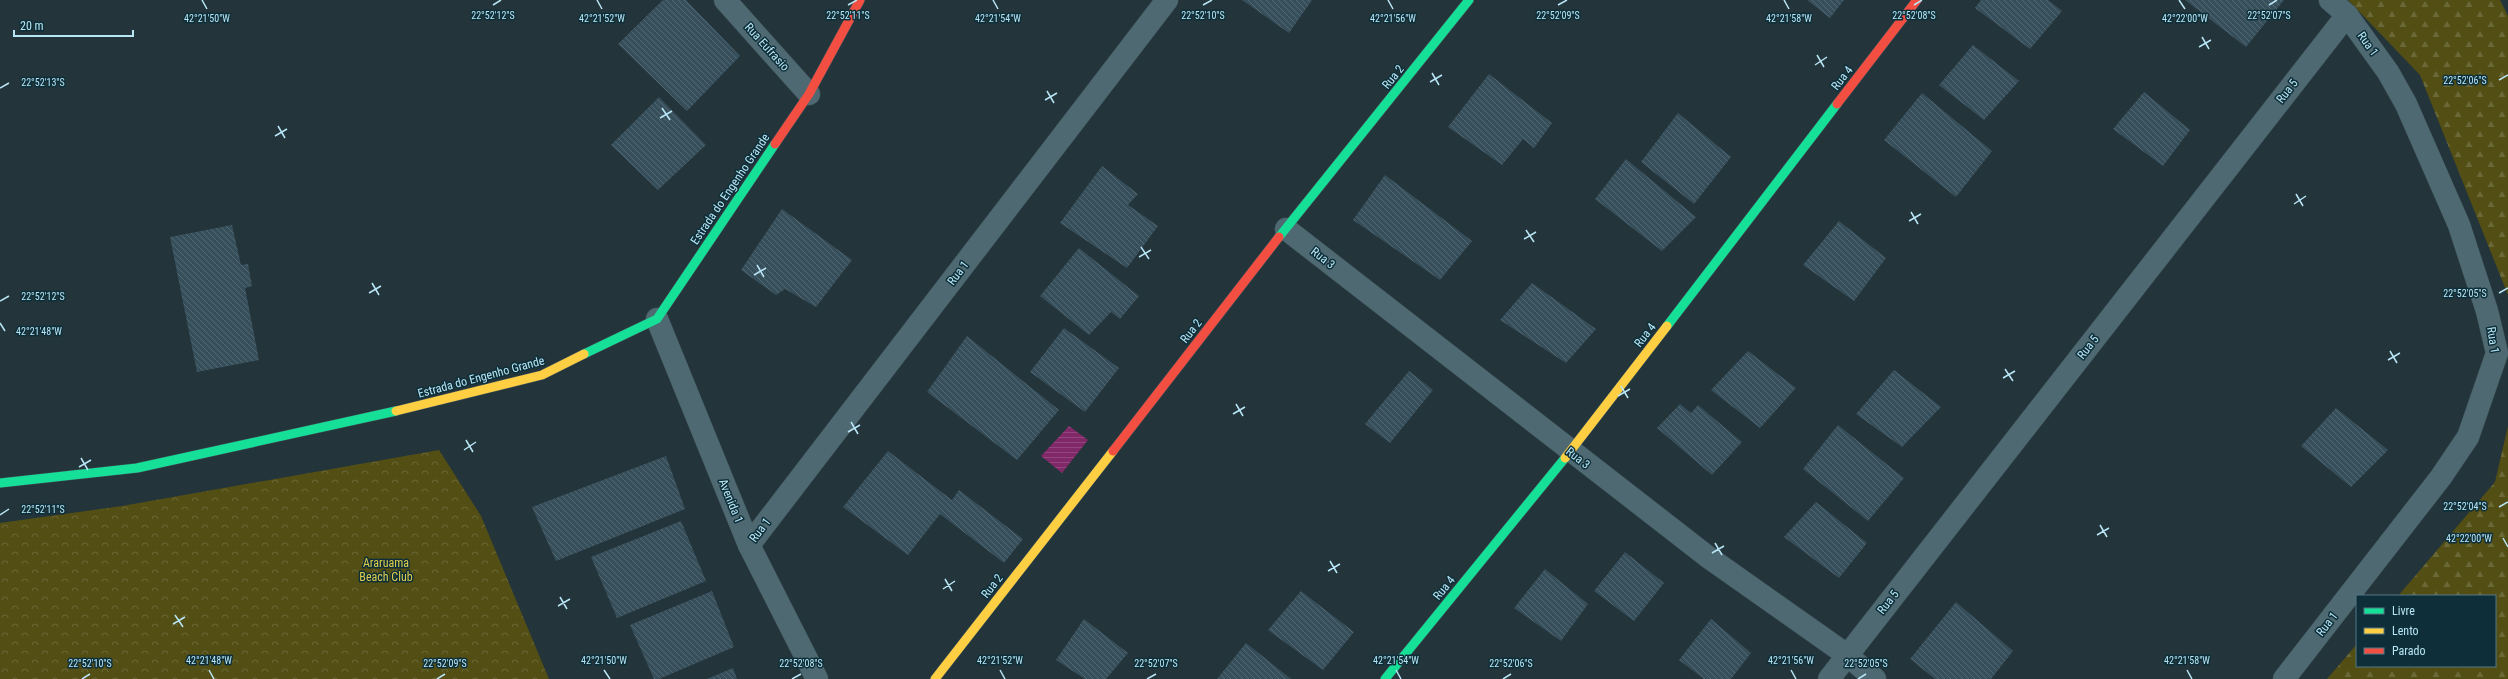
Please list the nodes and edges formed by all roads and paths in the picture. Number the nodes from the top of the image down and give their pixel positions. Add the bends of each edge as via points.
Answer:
1 (725, 0) edge
2 (860, 0) edge
3 (1166, 0) edge
4 (1470, 0) edge
5 (1917, 0) edge
6 (2330, 0) edge
7 (2347, 15) junction
8 (809, 94) junction
9 (1286, 229) junction
10 (657, 318) junction
11 (1570, 452) junction
12 (0, 483) edge
13 (749, 545) junction
14 (1847, 655) junction
15 (817, 679) edge
16 (935, 679) edge
17 (1386, 679) edge
18 (1829, 679) edge
19 (1875, 679) edge
20 (2284, 679) edge

1 - 8 street, Rua Eufrasio
2 - 8 street, Estrada do Engenho Grande
3 - 13 street, Rua 1
4 - 9 street, Rua 2
5 - 11 street, Rua 4
6 - 7 street, Rua 1
7 - 14 street, Rua 5
7 - 20 street, Rua 1 via 2388,72 2421,137 2459,225 2487,311 2497,353 2468,437 2445,471
8 - 10 street, Estrada do Engenho Grande
9 - 11 street, Rua 3
9 - 16 street, Rua 2
10 - 12 street, Estrada do Engenho Grande via 542,375 519,381 358,421 137,468
10 - 13 street, Avenida 1
11 - 14 street, Rua 3 via 1708,557
11 - 17 street, Rua 4
13 - 15 street, Avenida 1
14 - 18 street, Rua 5
14 - 19 street, Rua 3

